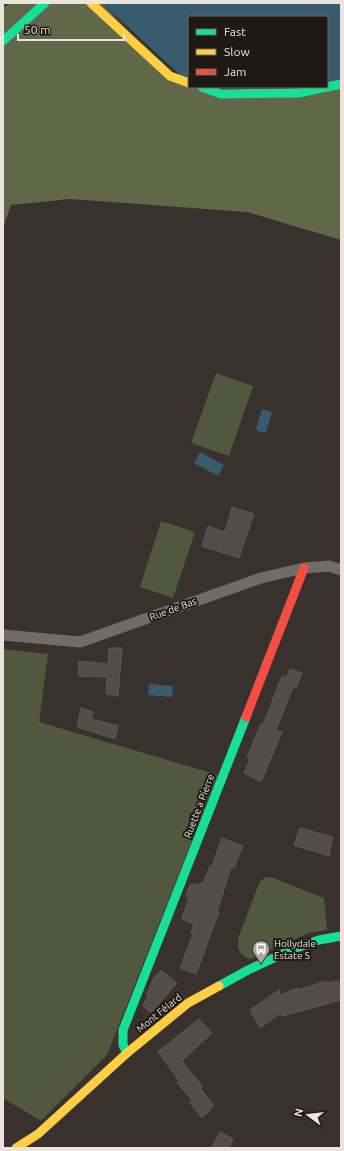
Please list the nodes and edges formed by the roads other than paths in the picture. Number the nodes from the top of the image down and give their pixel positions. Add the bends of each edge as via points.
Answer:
1 (45, 3) edge
2 (91, 3) edge
3 (3, 41) edge
4 (188, 83) edge
5 (341, 84) edge
6 (328, 87) edge
7 (205, 88) edge
8 (322, 88) edge
9 (304, 568) junction
10 (341, 570) edge
11 (3, 635) edge
12 (341, 936) edge
13 (127, 1053) junction
14 (16, 1148) edge

1 - 3 street
2 - 4 street via 170,76
5 - 6 street
7 - 8 street via 221,94 299,93
9 - 10 street, Rue de Bas via 329,566
9 - 11 street, Rue de Bas via 261,578 80,642
9 - 13 street, Ruette a Pierre via 123,1030 123,1045
12 - 13 street, Mont Félard via 293,949 208,991 188,1003
13 - 14 street, Mont Félard via 38,1134

